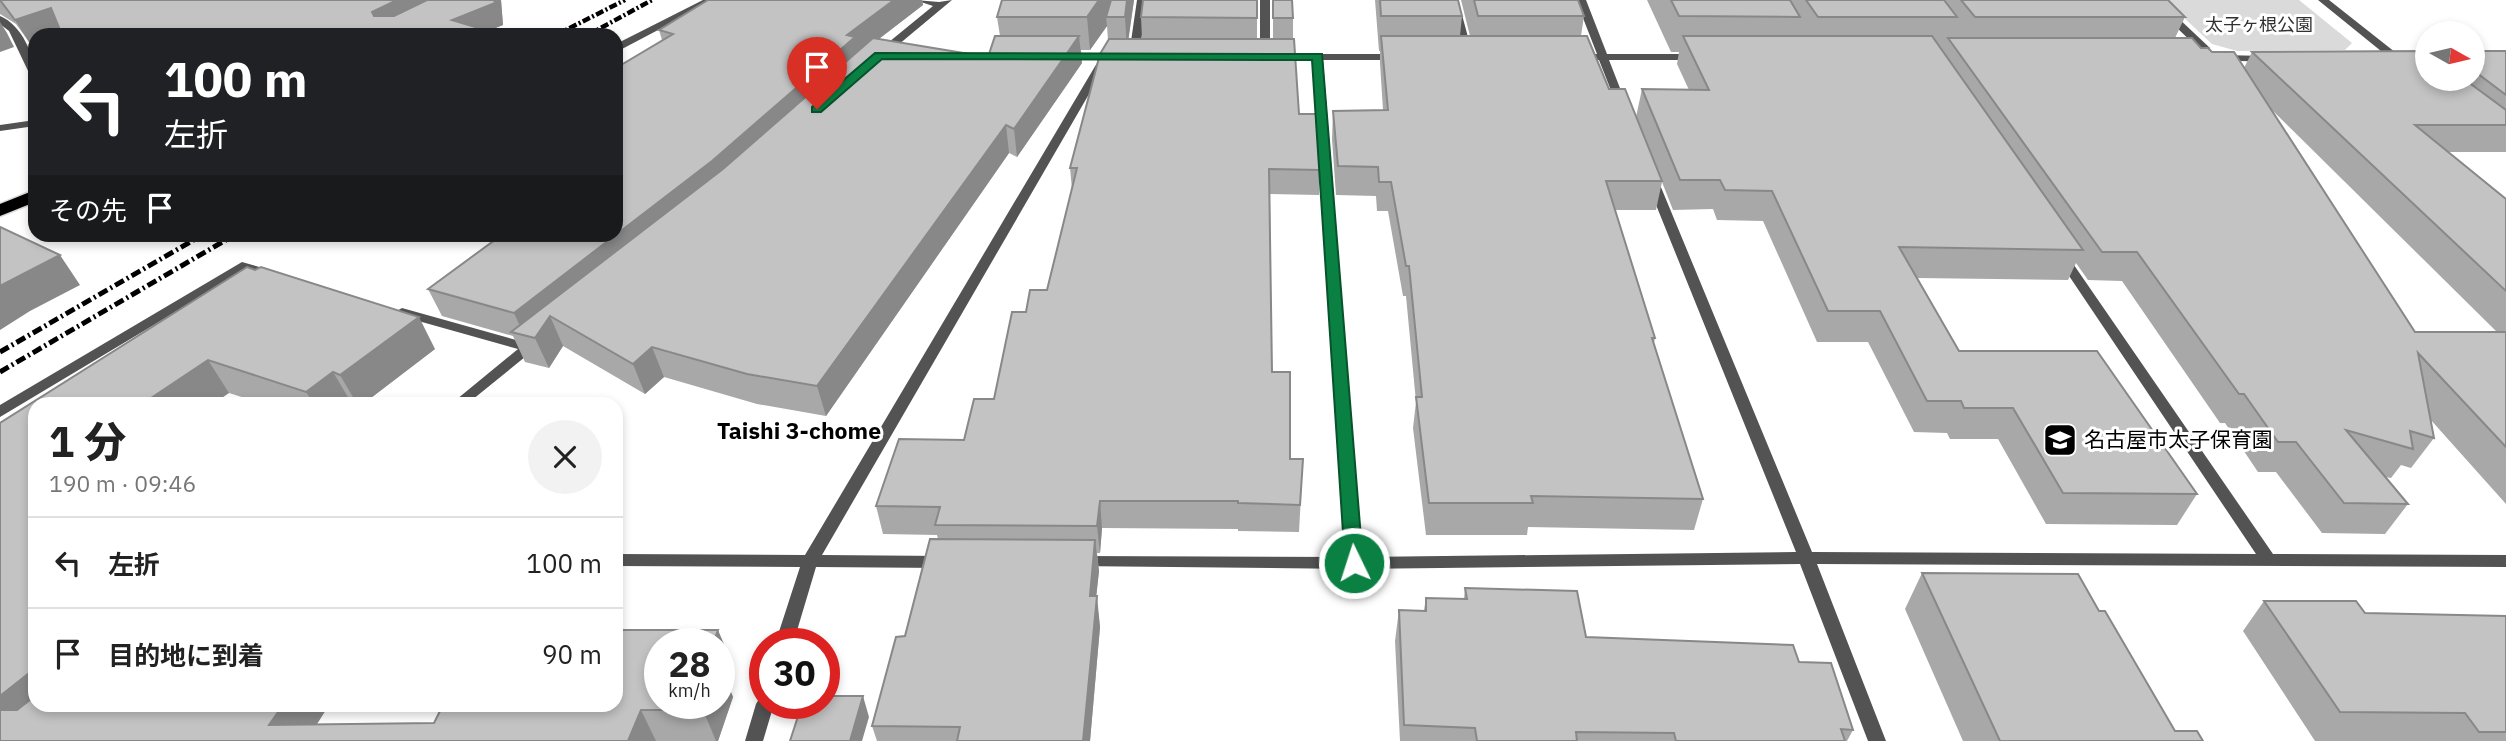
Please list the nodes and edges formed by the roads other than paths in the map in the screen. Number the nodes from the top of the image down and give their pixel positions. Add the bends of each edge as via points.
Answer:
1 (710, 0) edge
2 (920, 0) edge
3 (1142, 0) edge
4 (1265, 0) edge
5 (1453, 0) edge
6 (1581, 0) edge
7 (2153, 0) edge
8 (2323, 0) edge
9 (943, 2) edge
10 (0, 19) edge
11 (623, 44) edge
12 (1053, 56) edge
13 (1106, 56) junction
14 (1134, 56) junction
15 (1147, 56) edge
16 (1252, 57) edge
17 (1265, 57) junction
18 (1318, 57) junction
19 (1413, 57) edge
20 (1454, 57) edge
21 (1468, 57) junction
22 (1481, 57) edge
23 (1562, 57) edge
24 (1602, 57) junction
25 (1709, 57) edge
26 (881, 58) edge
27 (2193, 58) edge
28 (2207, 58) junction
29 (2275, 59) edge
30 (2384, 59) edge
31 (2398, 59) junction
32 (28, 60) edge
33 (2413, 64) edge
34 (1628, 121) edge
35 (28, 124) edge
36 (0, 128) edge
37 (1649, 173) edge
38 (28, 198) edge
39 (0, 211) edge
40 (2051, 240) edge
41 (282, 277) edge
42 (386, 307) edge
43 (467, 397) edge
44 (0, 412) edge
45 (1806, 558) junction
46 (2269, 560) junction
47 (623, 561) edge
48 (810, 561) junction
49 (2506, 561) edge
50 (964, 562) edge
51 (1061, 562) edge
52 (1354, 563) junction
53 (789, 628) edge
54 (761, 719) edge
55 (754, 741) edge
56 (1877, 741) edge

1 - 11 street
2 - 9 street
3 - 14 street
4 - 17 street
5 - 21 street
6 - 24 street
7 - 28 street via 2206,50
8 - 31 street
9 - 26 street
10 - 32 street via 13,29
12 - 13 street
13 - 14 street
13 - 48 street
14 - 15 street
16 - 17 street
17 - 18 street
18 - 19 street
18 - 52 street
20 - 21 street
21 - 22 street
23 - 24 street
24 - 25 street
24 - 34 street
27 - 28 street
28 - 29 street
30 - 31 street
31 - 33 street
35 - 36 street
37 - 45 street
38 - 39 highway
40 - 46 street
41 - 44 street via 242,266
42 - 43 street via 534,344
45 - 46 street
45 - 52 street
45 - 56 street
46 - 49 street
47 - 48 street
48 - 50 street
48 - 53 street
51 - 52 street
54 - 55 street

